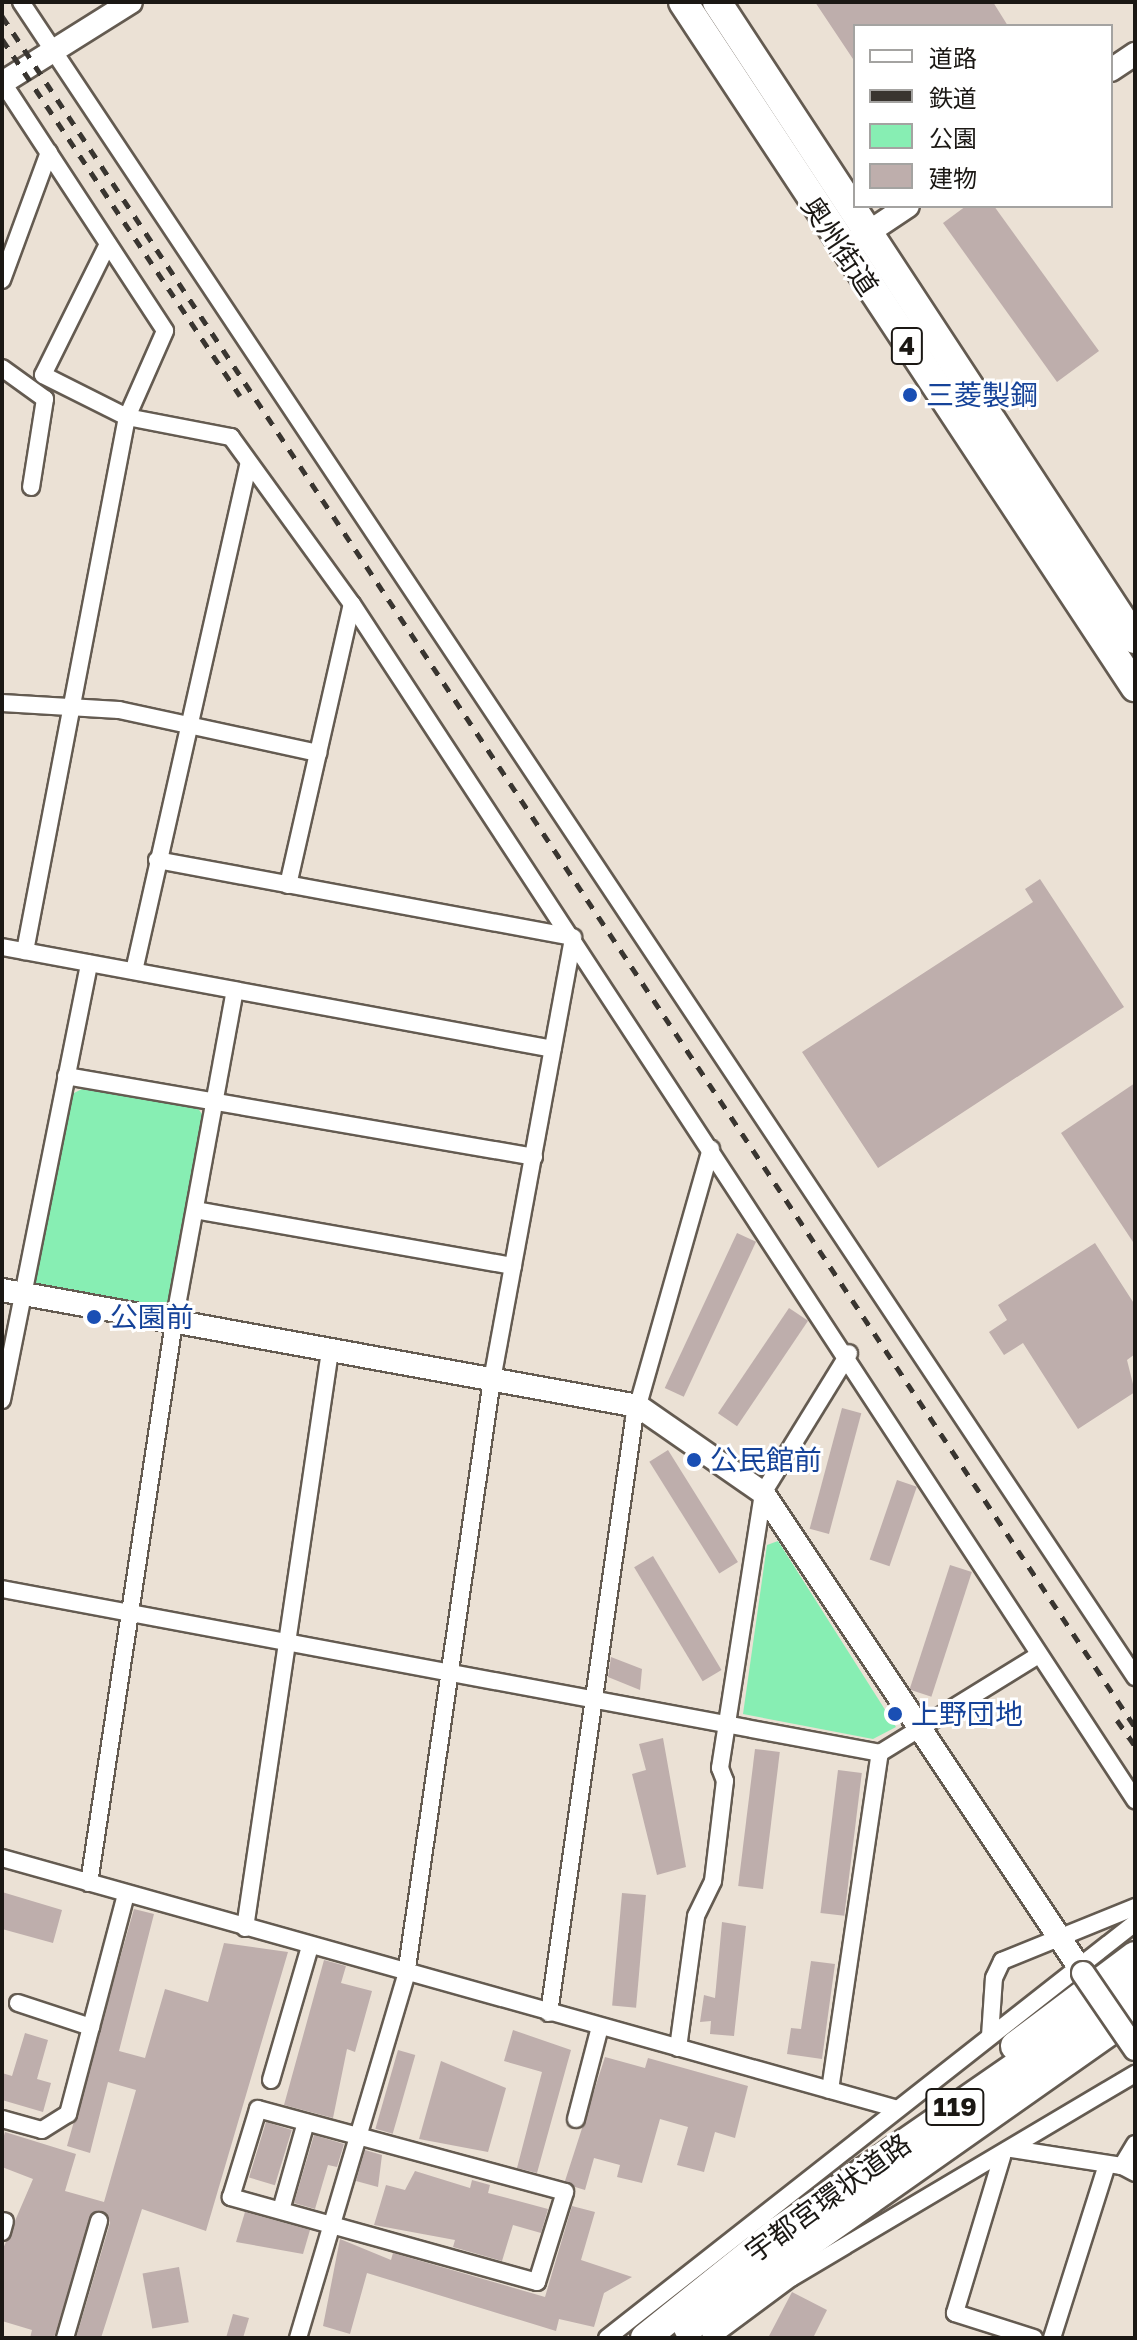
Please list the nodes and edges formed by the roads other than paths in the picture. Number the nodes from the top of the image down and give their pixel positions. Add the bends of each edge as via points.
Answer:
1 (21, 2) edge
2 (131, 2) edge
3 (683, 2) edge
4 (717, 2) edge
5 (53, 50) junction
6 (1135, 54) edge
7 (1113, 69) edge
8 (2, 83) edge
9 (49, 152) junction
10 (905, 208) edge
11 (853, 243) junction
12 (108, 244) junction
13 (2, 280) edge
14 (2, 368) edge
15 (127, 417) junction
16 (248, 466) junction
17 (31, 487) dead end
18 (352, 604) junction
19 (1135, 639) edge
20 (1135, 687) edge
21 (2, 703) edge
22 (72, 707) junction
23 (189, 725) junction
24 (318, 753) junction
25 (157, 860) junction
26 (288, 885) junction
27 (572, 937) junction
28 (2, 947) edge
29 (25, 951) junction
30 (89, 964) junction
31 (134, 971) junction
32 (235, 991) junction
33 (553, 1049) junction
34 (66, 1076) junction
35 (215, 1102) junction
36 (711, 1149) junction
37 (534, 1157) junction
38 (195, 1210) junction
39 (513, 1266) junction
40 (10, 1291) edge
41 (174, 1322) junction
42 (330, 1351) junction
43 (849, 1353) junction
44 (492, 1380) junction
45 (2, 1400) edge
46 (638, 1406) junction
47 (763, 1493) junction
48 (2, 1589) edge
49 (129, 1614) junction
50 (287, 1645) junction
51 (1037, 1656) junction
52 (451, 1673) junction
53 (1135, 1677) edge
54 (594, 1700) junction
55 (728, 1725) junction
56 (924, 1730) junction
57 (880, 1753) junction
58 (1135, 1800) edge
59 (2, 1858) edge
60 (89, 1883) junction
61 (126, 1894) junction
62 (1135, 1907) edge
63 (1135, 1923) edge
64 (245, 1928) junction
65 (1061, 1940) junction
66 (310, 1947) junction
67 (1135, 1956) edge
68 (1081, 1970) junction
69 (406, 1975) junction
70 (1135, 1984) edge
71 (18, 2003) dead end
72 (549, 2013) junction
73 (1135, 2013) edge
74 (91, 2027) junction
75 (600, 2027) junction
76 (1135, 2033) edge
77 (990, 2036) junction
78 (678, 2048) junction
79 (1135, 2049) edge
80 (1135, 2074) edge
81 (271, 2080) dead end
82 (830, 2090) junction
83 (898, 2109) junction
84 (2, 2119) edge
85 (576, 2119) dead end
86 (306, 2122) junction
87 (358, 2137) junction
88 (906, 2141) junction
89 (1135, 2144) edge
90 (1007, 2153) junction
91 (1121, 2168) edge
92 (281, 2210) junction
93 (99, 2221) dead end
94 (332, 2223) junction
95 (790, 2250) junction
96 (65, 2338) edge
97 (298, 2338) edge
98 (607, 2338) edge
99 (645, 2338) edge
100 (675, 2338) edge
101 (710, 2338) edge
102 (1034, 2338) edge
103 (1052, 2338) edge

1 - 5 street
2 - 5 street
3 - 11 highway, 奥州街道 / 4
4 - 11 highway, 奥州街道 / 4
5 - 8 street
5 - 53 street
6 - 7 street
8 - 9 street
9 - 12 street
9 - 13 street
10 - 11 street
11 - 19 highway, 奥州街道 / 4
11 - 20 highway, 奥州街道 / 4
12 - 15 street via 165,331
12 - 15 street via 43,375
14 - 17 street via 45,399
15 - 16 street via 231,437
15 - 22 street
16 - 18 street
16 - 23 street
18 - 24 street
18 - 27 street
21 - 22 street
22 - 23 street
22 - 29 street
23 - 24 street
23 - 25 street
24 - 26 street
25 - 26 street
25 - 31 street
26 - 27 street
27 - 33 street
27 - 36 street
28 - 29 street
29 - 30 street
30 - 31 street
30 - 34 street
31 - 32 street
32 - 33 street
32 - 35 street
33 - 37 street
34 - 35 street
34 - 40 street
35 - 37 street
35 - 38 street
36 - 43 street
36 - 46 street
37 - 39 street
38 - 39 street
38 - 41 street
39 - 44 street
40 - 41 street
40 - 45 street
41 - 42 street
41 - 49 street
42 - 44 street
42 - 50 street
43 - 47 street
43 - 51 street
44 - 46 street
44 - 52 street
46 - 47 street
46 - 54 street
47 - 55 street
47 - 56 street
48 - 49 street
49 - 50 street
49 - 60 street
50 - 52 street
50 - 64 street
51 - 56 street
51 - 58 street
52 - 54 street
52 - 69 street
54 - 55 street
54 - 72 street
55 - 57 street
55 - 78 street via 713,1881 696,1916
56 - 57 street
56 - 65 street
57 - 82 street
59 - 60 street
60 - 61 street
61 - 64 street
61 - 74 street
62 - 65 street
63 - 68 street
64 - 66 street
65 - 68 street
65 - 77 street via 996,1969
66 - 69 street
66 - 81 street
67 - 88 highway via 1023,2039
68 - 77 street
68 - 79 street, bridge
69 - 72 street
69 - 87 street
70 - 88 highway, 宇都宮環状道路 / 119
71 - 74 street
72 - 75 street
73 - 95 highway, 宇都宮環状道路 / 119
74 - 84 street via 68,2114 58,2127
75 - 78 street
75 - 85 street
76 - 95 highway via 912,2185
77 - 83 street
78 - 82 street
80 - 90 street
82 - 83 street
83 - 98 street
86 - 87 street
86 - 92 street
86 - 92 street via 258,2109 231,2197
87 - 94 street
87 - 94 street via 565,2192 537,2282
88 - 99 highway, 宇都宮環状道路 / 119
89 - 91 street
90 - 91 street
90 - 101 street via 791,2278
90 - 102 street via 955,2313
91 - 103 street
92 - 94 street
93 - 96 street
94 - 97 street
95 - 100 highway, 宇都宮環状道路 / 119

